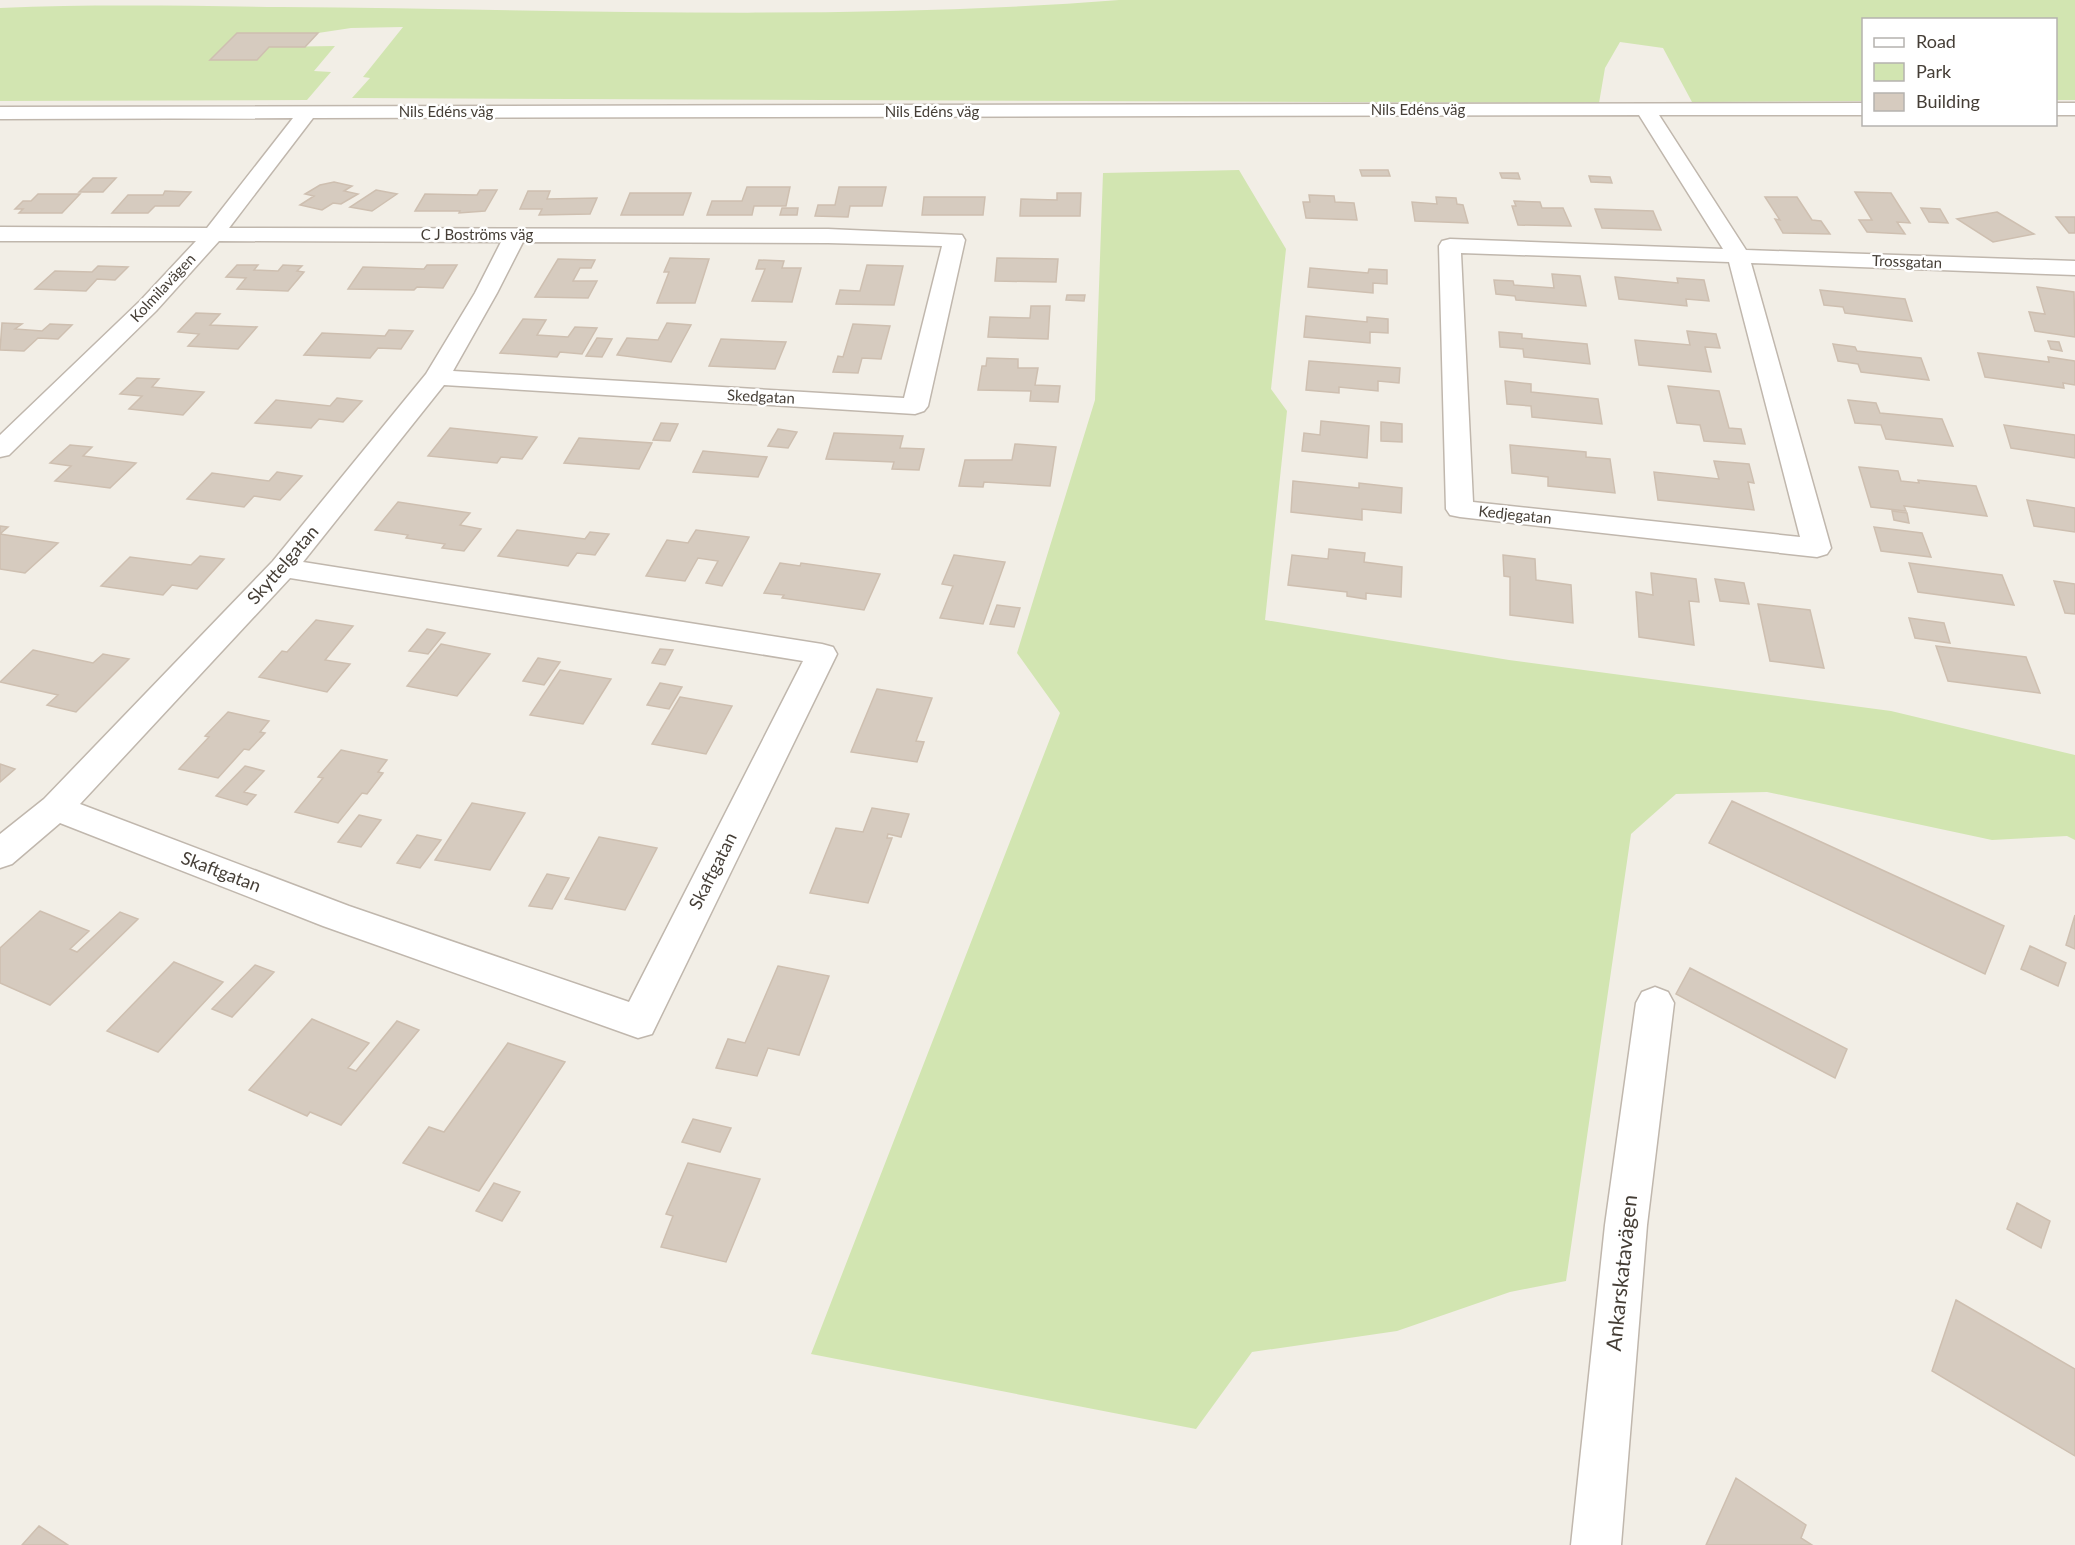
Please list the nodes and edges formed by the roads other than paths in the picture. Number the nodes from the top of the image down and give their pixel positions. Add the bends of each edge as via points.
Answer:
1 (1862, 109) edge
2 (2057, 109) edge
3 (2075, 109) edge
4 (1645, 110) junction
5 (0, 112) edge
6 (308, 112) junction
7 (0, 234) edge
8 (213, 235) junction
9 (515, 235) junction
10 (954, 240) joint
11 (1738, 255) junction
12 (2075, 268) edge
13 (437, 377) junction
14 (0, 449) edge
15 (282, 568) junction
16 (56, 808) junction
17 (0, 854) edge
18 (1655, 1003) dead end
19 (1596, 1545) edge

1 - 4 street, Nils Edéns väg
2 - 3 street
4 - 6 street, Nils Edéns väg
4 - 11 street, Kedjegatan
5 - 6 street, Nils Edéns väg
6 - 8 street, Kolmilavägen
7 - 8 street, C J Boströms väg
8 - 9 street, C J Boströms väg
8 - 14 street, Kolmilavägen via 148,306
9 - 10 street, C J Boströms väg
9 - 13 street, Skyttelgatan
10 - 13 street, Skedgatan via 915,406
11 - 11 street, Kedjegatan via 1817,548 1460,509 1450,246
11 - 12 street, Trossgatan
13 - 15 street, Skyttelgatan
15 - 16 street, Skyttelgatan
15 - 16 street, Skaftgatan via 822,654 638,1022 336,916
16 - 17 street, Skyttelgatan
18 - 19 street, Ankarskatavägen via 1626,1225

